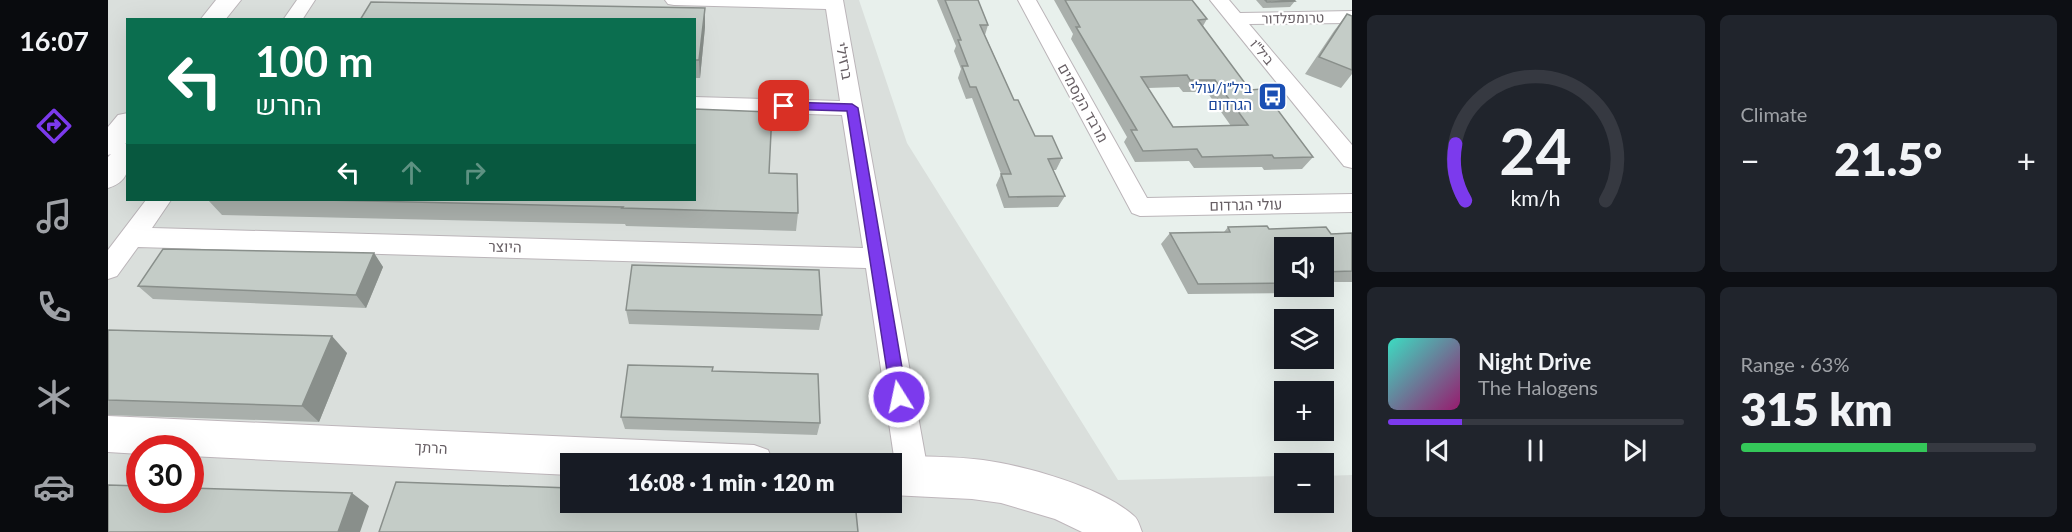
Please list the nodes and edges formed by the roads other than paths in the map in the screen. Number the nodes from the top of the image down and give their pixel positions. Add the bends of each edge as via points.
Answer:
1 (229, 0) edge
2 (250, 0) edge
3 (306, 0) edge
4 (674, 0) edge
5 (1027, 0) edge
6 (1219, 0) edge
7 (834, 2) edge
8 (1352, 16) edge
9 (214, 18) edge
10 (236, 18) edge
11 (293, 18) edge
12 (1235, 20) junction
13 (696, 104) edge
14 (852, 108) junction
15 (126, 124) edge
16 (108, 145) edge
17 (126, 155) edge
18 (1352, 160) edge
19 (108, 177) edge
20 (158, 201) edge
21 (1352, 203) edge
22 (1140, 207) joint
23 (132, 237) junction
24 (878, 258) junction
25 (108, 269) edge
26 (108, 434) edge
27 (899, 453) edge
28 (560, 455) edge
29 (902, 476) edge
30 (1121, 532) edge

1 - 9 main road
2 - 10 main road
3 - 11 street
4 - 7 street
5 - 22 street, מרבד הקסמים
6 - 12 street, ביל"ו
7 - 14 street, ברזילי
8 - 12 street, טרומפלדור
12 - 18 street, ביל"ו
13 - 14 street
14 - 24 street, ברזילי
15 - 16 main road
17 - 19 main road
20 - 23 street
21 - 22 street, עולי הגרדום
23 - 24 street, היוצר
23 - 25 street
24 - 27 street, ברזילי
26 - 28 main road, הרתך
29 - 30 main road via 983,480 1029,489 1074,506

